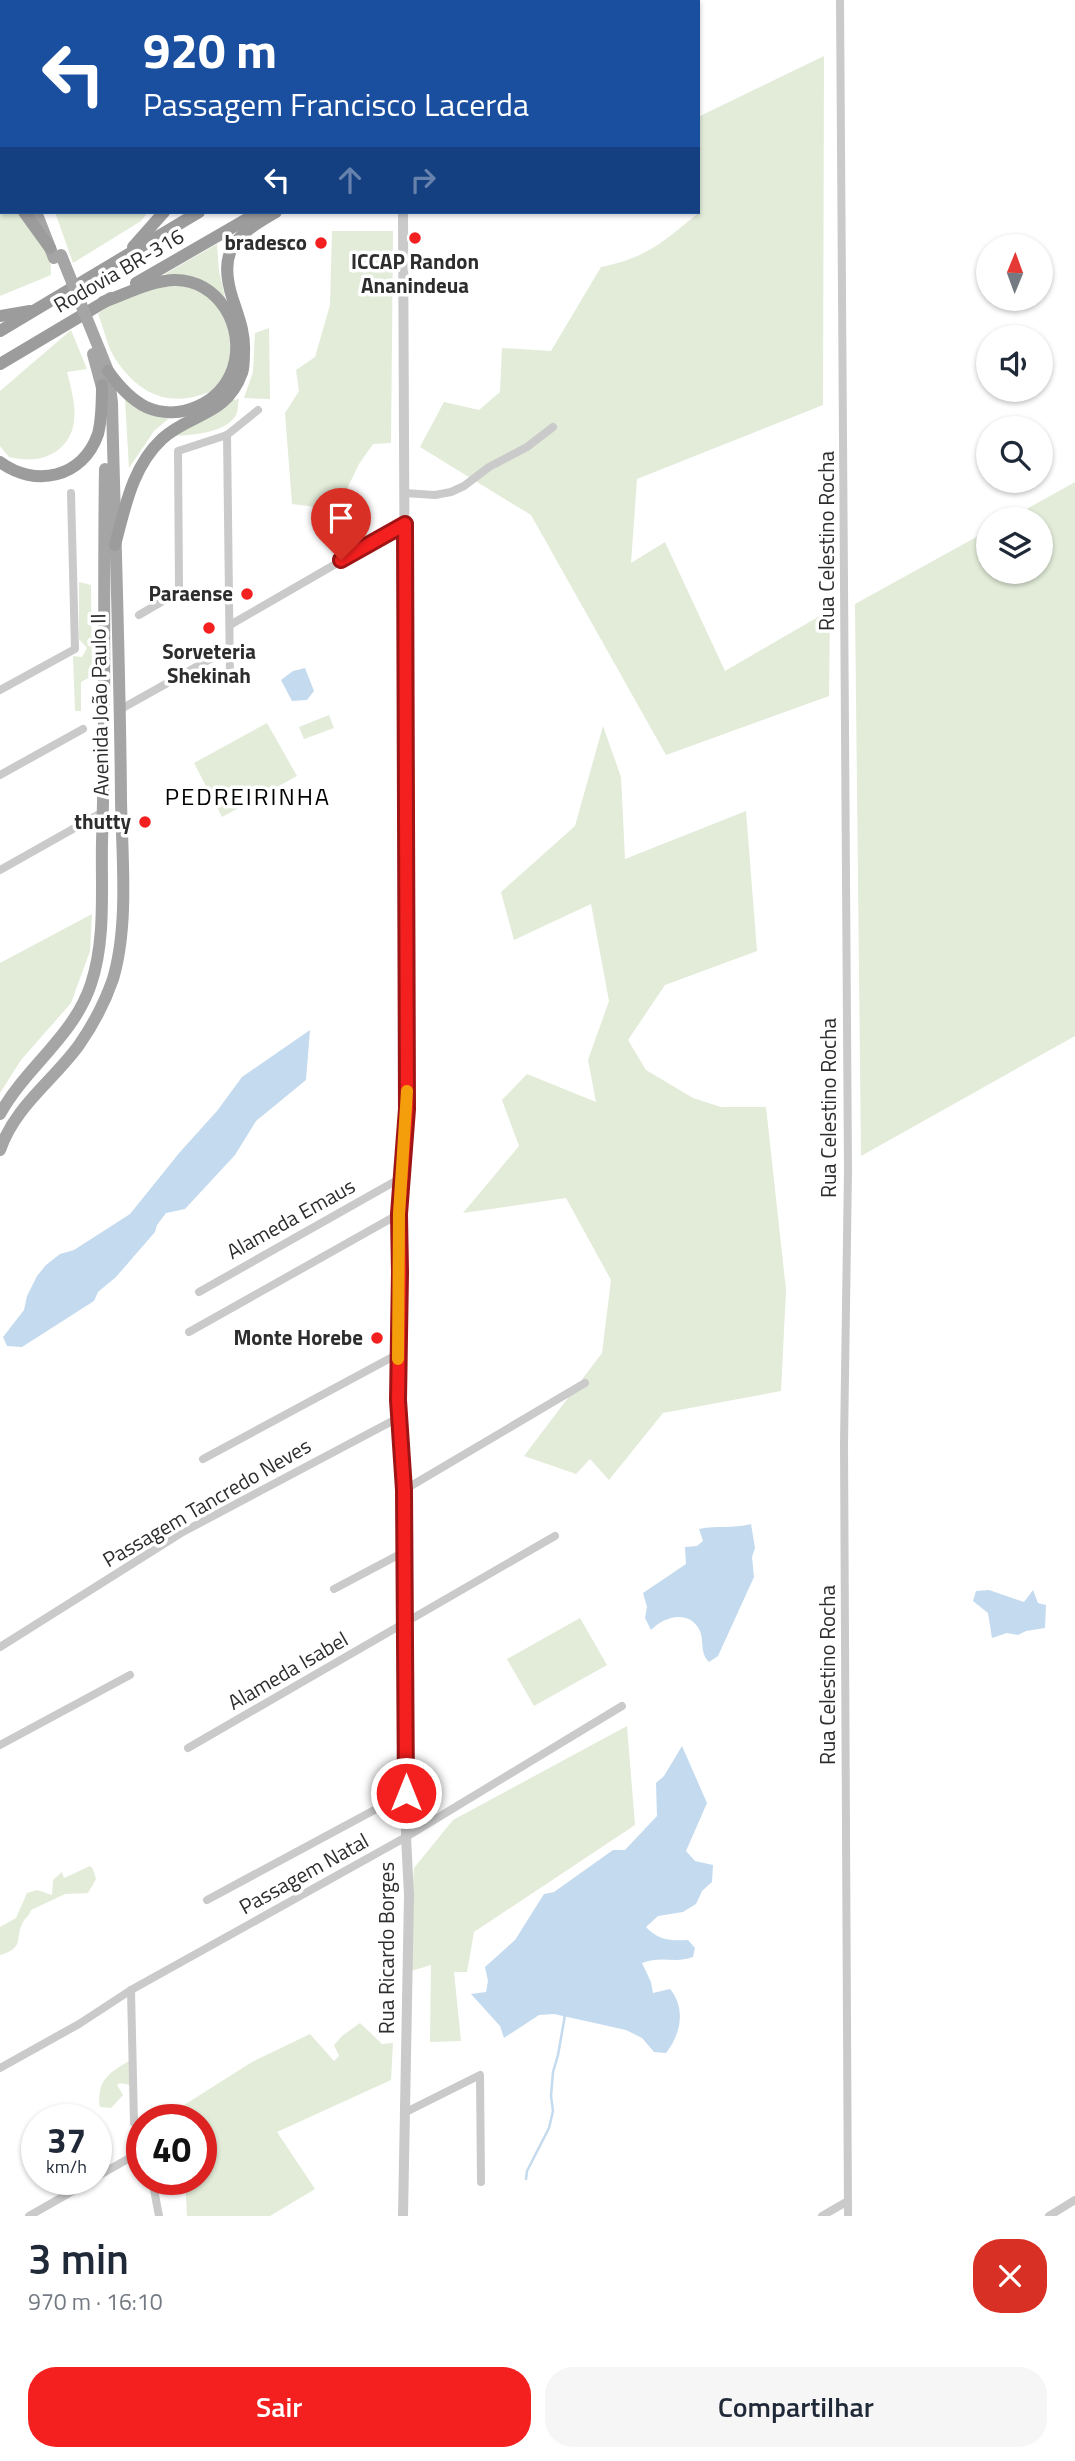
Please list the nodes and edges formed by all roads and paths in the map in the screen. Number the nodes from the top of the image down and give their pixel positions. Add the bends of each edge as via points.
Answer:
1 (840, 0) edge
2 (25, 214) edge
3 (37, 214) edge
4 (45, 214) edge
5 (162, 214) edge
6 (196, 214) edge
7 (256, 214) edge
8 (272, 214) edge
9 (403, 214) edge
10 (55, 254) junction
11 (120, 260) junction
12 (103, 302) junction
13 (37, 309) junction
14 (0, 316) edge
15 (0, 331) edge
16 (40, 340) junction
17 (97, 352) junction
18 (0, 364) edge
19 (0, 371) edge
20 (107, 371) junction
21 (102, 385) junction
22 (258, 410) dead end
23 (553, 427) dead end
24 (227, 435) junction
25 (0, 462) edge
26 (71, 493) dead end
27 (404, 493) junction
28 (405, 524) junction
29 (115, 545) junction
30 (139, 615) dead end
31 (230, 625) junction
32 (230, 648) junction
33 (230, 678) dead end
34 (0, 690) edge
35 (121, 709) junction
36 (83, 729) dead end
37 (0, 775) edge
38 (103, 812) junction
39 (0, 870) edge
40 (0, 1114) edge
41 (0, 1150) edge
42 (401, 1178) junction
43 (399, 1214) junction
44 (199, 1292) dead end
45 (189, 1332) dead end
46 (398, 1354) junction
47 (585, 1383) dead end
48 (398, 1418) junction
49 (204, 1459) dead end
50 (404, 1490) junction
51 (555, 1536) dead end
52 (404, 1552) junction
53 (334, 1589) dead end
54 (405, 1625) junction
55 (0, 1647) edge
56 (130, 1675) dead end
57 (622, 1706) dead end
58 (0, 1745) edge
59 (188, 1748) dead end
60 (406, 1793) junction
61 (406, 1837) junction
62 (207, 1900) dead end
63 (131, 1990) junction
64 (0, 2068) edge
65 (134, 2104) edge
66 (404, 2113) junction
67 (481, 2182) dead end
68 (65, 2195) edge
69 (155, 2195) edge
70 (1075, 2200) edge
71 (848, 2201) junction
72 (29, 2216) edge
73 (159, 2216) edge
74 (403, 2216) edge
75 (822, 2216) edge
76 (848, 2216) edge
77 (1049, 2216) edge

1 - 71 street, Rua Celestino Rocha via 848,1143 844,1444
2 - 10 highway
3 - 10 main road
4 - 10 main road
5 - 11 highway
6 - 11 highway, Rodovia BR-316
7 - 12 highway, Rodovia BR-316
8 - 29 highway via 243,236 226,260 226,275 244,334 242,374 214,410 178,428 154,448 131,484
9 - 27 street, Rua Ricardo Borges
10 - 17 main road, bridge
11 - 13 highway, Rodovia BR-316
12 - 16 highway, Rodovia BR-316
12 - 20 highway via 156,282 194,283 223,302 235,344 235,359 225,384 203,404 182,411 148,408
13 - 14 highway
13 - 15 highway, Rodovia BR-316
16 - 18 highway, Rodovia BR-316
16 - 19 highway
17 - 20 main road, Avenida João Paulo II
17 - 21 main road, Avenida João Paulo II
20 - 29 main road, Avenida João Paulo II via 112,403
21 - 25 highway via 97,437 74,466 43,478 30,477
21 - 38 main road, Avenida João Paulo II via 106,418
22 - 24 street
23 - 27 street via 452,492
24 - 30 street via 177,453 179,589
24 - 31 street
26 - 34 street via 75,649
27 - 28 street, Rua Ricardo Borges
28 - 31 street
28 - 42 street, Rua Ricardo Borges via 407,1109
29 - 35 main road, Avenida João Paulo II
31 - 32 street
32 - 33 street
32 - 35 street
35 - 41 main road, Avenida João Paulo II via 121,930 112,981 78,1046 30,1098
36 - 37 street
38 - 39 street
38 - 40 main road, Avenida João Paulo II via 99,950 91,984 62,1036
42 - 43 street, Rua Ricardo Borges
42 - 44 street, Alameda Emaus
43 - 45 street
43 - 46 street, Rua Ricardo Borges
46 - 48 street, Rua Ricardo Borges
46 - 49 street
47 - 50 street
48 - 50 street, Rua Ricardo Borges
48 - 55 street, Passagem Tancredo Neves via 181,1533
50 - 52 street, Rua Ricardo Borges
51 - 54 street, Alameda Isabel
52 - 53 street
52 - 54 street, Rua Ricardo Borges
54 - 59 street, Alameda Isabel
54 - 60 street, Rua Ricardo Borges
56 - 58 street
57 - 61 street, Passagem Natal
60 - 61 street, Rua Ricardo Borges
60 - 62 street
61 - 63 street, Passagem Natal
61 - 66 street, Rua Ricardo Borges
63 - 64 street, Passagem Natal
63 - 65 street
66 - 67 street via 480,2075
66 - 74 street, Rua Ricardo Borges
68 - 72 street
69 - 73 street
70 - 77 street
71 - 75 street
71 - 76 street, Rua Celestino Rocha

